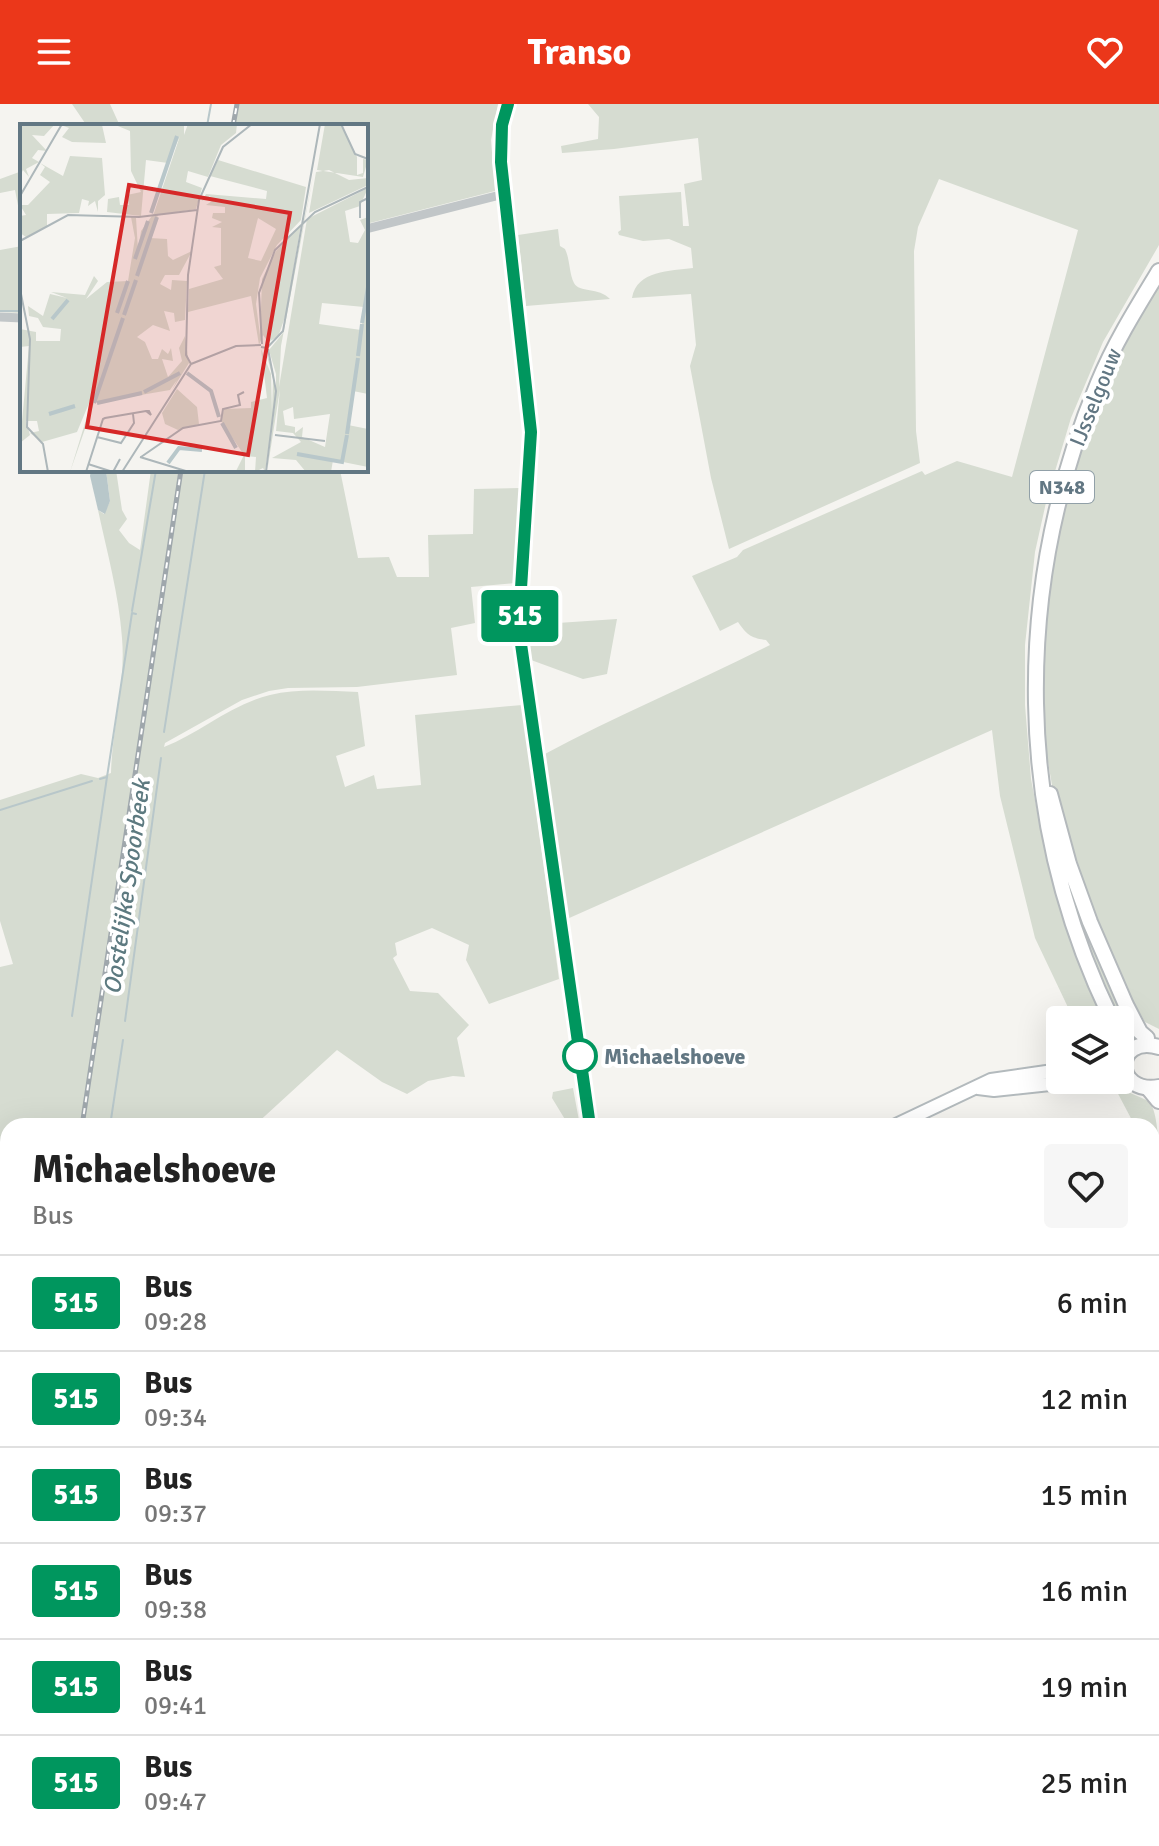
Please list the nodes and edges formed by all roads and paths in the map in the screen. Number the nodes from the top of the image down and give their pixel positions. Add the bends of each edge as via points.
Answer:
1 (508, 104) edge
2 (504, 194) junction
3 (368, 228) edge
4 (1159, 271) edge
5 (0, 317) edge
6 (20, 318) edge
7 (1037, 723) junction
8 (1108, 1006) edge
9 (1154, 1038) edge
10 (1134, 1044) edge
11 (1046, 1072) edge
12 (1134, 1074) edge
13 (1046, 1084) edge
14 (978, 1088) junction
15 (1134, 1092) edge
16 (1157, 1095) edge
17 (589, 1118) edge
18 (909, 1118) edge

1 - 2 street via 502,125
2 - 3 street
2 - 17 street via 531,432 521,644
4 - 7 main road, IJsselgouw / N348 via 1099,380 1055,510 1036,639
5 - 6 street
7 - 8 main road, IJsselgouw / N348 via 1042,798 1055,865 1075,930
7 - 9 main road, IJsselgouw / N348 via 1069,864 1090,922 1118,986
9 - 10 main road
11 - 14 street via 991,1080
12 - 16 main road
13 - 14 street
14 - 18 street
15 - 16 main road

